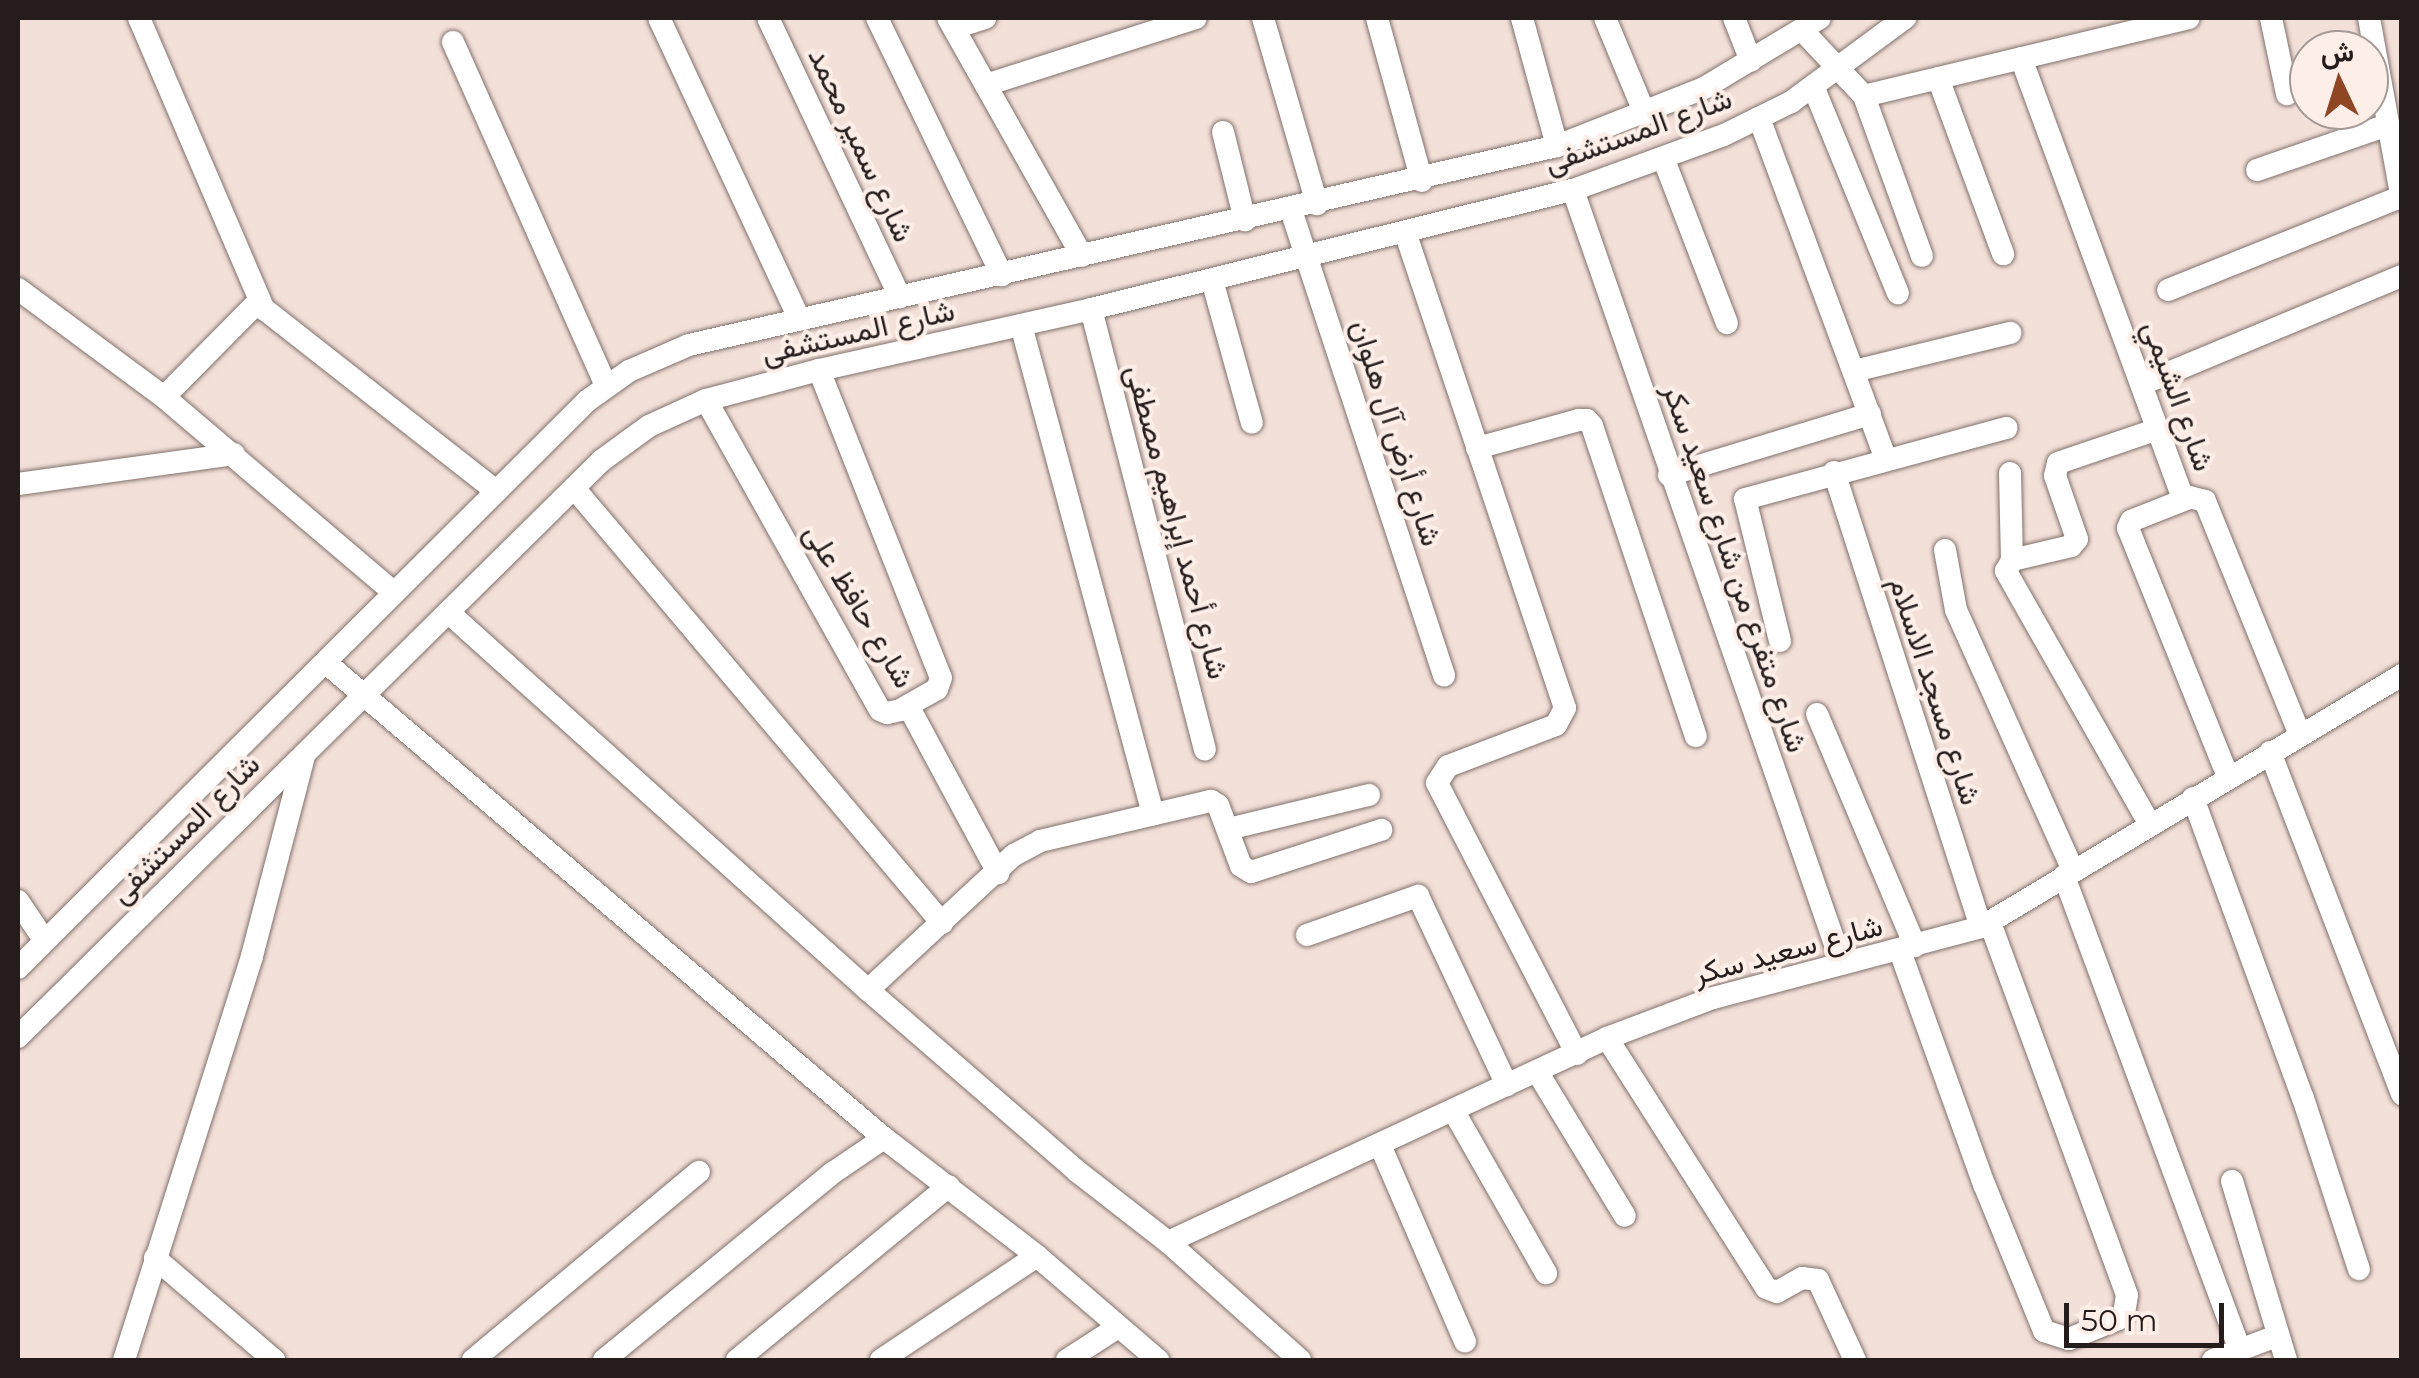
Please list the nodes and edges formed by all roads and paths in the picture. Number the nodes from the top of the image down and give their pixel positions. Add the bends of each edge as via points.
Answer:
1 (139, 18) edge
2 (658, 18) edge
3 (768, 18) edge
4 (877, 18) edge
5 (985, 18) edge
6 (1196, 18) edge
7 (1262, 18) edge
8 (1377, 18) edge
9 (1522, 18) edge
10 (1605, 18) edge
11 (1734, 18) edge
12 (1906, 18) edge
13 (2188, 18) edge
14 (2271, 18) edge
15 (951, 23) edge
16 (1800, 25) edge
17 (453, 42) dead end
18 (2021, 58) junction
19 (1751, 61) junction
20 (1838, 68) junction
21 (1938, 78) junction
22 (986, 85) junction
23 (1813, 86) junction
24 (2287, 94) dead end
25 (1864, 96) junction
26 (1645, 114) junction
27 (1759, 118) junction
28 (2373, 130) edge
29 (2389, 130) edge
30 (1222, 132) dead end
31 (1557, 146) junction
32 (1664, 160) junction
33 (2257, 170) dead end
34 (1422, 181) junction
35 (1573, 190) junction
36 (2401, 198) edge
37 (1317, 204) junction
38 (1290, 210) junction
39 (1245, 220) junction
40 (1405, 232) junction
41 (2002, 254) dead end
42 (1082, 256) junction
43 (1922, 256) dead end
44 (1306, 258) junction
45 (1002, 274) junction
46 (2402, 276) edge
47 (1212, 280) junction
48 (18, 289) edge
49 (2168, 290) dead end
50 (1898, 293) dead end
51 (900, 297) junction
52 (260, 300) junction
53 (1091, 309) junction
54 (800, 320) junction
55 (1727, 323) dead end
56 (1021, 325) junction
57 (2010, 333) dead end
58 (819, 370) junction
59 (1854, 370) junction
60 (2142, 384) junction
61 (606, 386) junction
62 (164, 397) junction
63 (706, 400) junction
64 (1870, 414) junction
65 (1252, 423) dead end
66 (2007, 428) dead end
67 (2158, 429) junction
68 (1478, 448) junction
69 (234, 454) junction
70 (1886, 459) junction
71 (1834, 472) junction
72 (2010, 473) dead end
73 (1669, 475) junction
74 (18, 484) edge
75 (574, 488) junction
76 (496, 491) junction
77 (2189, 498) junction
78 (1945, 550) dead end
79 (2012, 560) junction
80 (394, 593) junction
81 (448, 612) junction
82 (1780, 641) dead end
83 (325, 662) junction
84 (1444, 675) dead end
85 (2402, 675) edge
86 (363, 695) junction
87 (902, 709) junction
88 (1818, 714) dead end
89 (2300, 734) junction
90 (1696, 736) dead end
91 (1205, 750) dead end
92 (305, 752) junction
93 (2270, 752) junction
94 (2228, 777) junction
95 (1368, 795) dead end
96 (2192, 798) junction
97 (1153, 814) junction
98 (2150, 823) junction
99 (1228, 830) junction
100 (1381, 830) dead end
101 (998, 872) junction
102 (2068, 873) junction
103 (18, 901) edge
104 (942, 923) junction
105 (1986, 925) junction
106 (1307, 935) dead end
107 (44, 942) junction
108 (1908, 948) junction
109 (1842, 964) junction
110 (18, 968) edge
111 (868, 990) junction
112 (18, 1037) edge
113 (1606, 1038) junction
114 (1577, 1054) junction
115 (1538, 1073) junction
116 (1507, 1085) junction
117 (2402, 1094) edge
118 (1453, 1110) junction
119 (884, 1138) junction
120 (1380, 1145) junction
121 (699, 1172) dead end
122 (2232, 1182) dead end
123 (948, 1186) junction
124 (1624, 1216) dead end
125 (1168, 1242) junction
126 (1037, 1256) junction
127 (154, 1258) junction
128 (2359, 1269) dead end
129 (1546, 1272) dead end
130 (1118, 1327) junction
131 (2276, 1336) junction
132 (1465, 1341) dead end
133 (2240, 1350) junction
134 (124, 1360) edge
135 (274, 1360) edge
136 (474, 1360) edge
137 (604, 1360) edge
138 (738, 1360) edge
139 (880, 1360) edge
140 (1067, 1360) edge
141 (1158, 1360) edge
142 (1300, 1360) edge
143 (1855, 1360) edge
144 (2213, 1360) edge
145 (2286, 1360) edge

1 - 52 street
2 - 54 street
3 - 51 street, شارع سمير محمد
4 - 45 street
5 - 15 street
6 - 22 street
7 - 37 street
8 - 34 street
9 - 31 street
10 - 26 street
11 - 19 street
12 - 20 street, شارع المستشفى
13 - 18 street
14 - 24 street
15 - 22 street
16 - 19 street, شارع المستشفى
16 - 20 street
17 - 61 street
18 - 21 street
18 - 60 street, شارع الشيمي
19 - 26 street, شارع المستشفى
20 - 23 street, شارع المستشفى
20 - 25 street
21 - 25 street
21 - 41 street
22 - 42 street
23 - 27 street, شارع المستشفى
23 - 50 street
25 - 43 street
26 - 31 street, شارع المستشفى
27 - 32 street, شارع المستشفى
27 - 59 street
28 - 33 street
29 - 36 street
30 - 39 street
31 - 34 street, شارع المستشفى
32 - 35 street, شارع المستشفى
32 - 55 street
34 - 37 street, شارع المستشفى
35 - 40 street, شارع المستشفى
35 - 73 street, شارع متفرع من شارع سعيد سكر
36 - 49 street
37 - 38 street, شارع المستشفى
38 - 39 street, شارع المستشفى
38 - 44 street, شارع أرض آل هلوان
39 - 42 street, شارع المستشفى
40 - 44 street, شارع المستشفى
40 - 68 street
42 - 45 street, شارع المستشفى
44 - 47 street, شارع المستشفى
44 - 84 street, شارع أرض آل هلوان
45 - 51 street, شارع المستشفى
46 - 60 street
47 - 53 street, شارع المستشفى
47 - 65 street
48 - 62 street
51 - 54 street, شارع المستشفى
52 - 62 street
52 - 76 street via 274,321
53 - 56 street, شارع المستشفى
53 - 91 street, شارع أحمد إبراهيم مصطفى
54 - 61 street, شارع المستشفى via 689,345
56 - 58 street, شارع المستشفى
56 - 97 street
57 - 59 street
58 - 63 street, شارع المستشفى
58 - 87 street via 942,678 937,689
59 - 64 street
60 - 67 street, شارع الشيمي
61 - 76 street, شارع المستشفى
62 - 69 street
63 - 75 street, شارع المستشفى via 649,426
63 - 87 street, شارع حافظ على via 880,710
64 - 70 street
64 - 73 street
66 - 70 street
67 - 77 street, شارع الشيمي via 2182,495
67 - 79 street via 2058,463 2055,476 2077,539
68 - 90 street via 1588,420
68 - 114 street via 1564,708 1556,725 1448,766 1437,784
69 - 74 street
69 - 80 street
70 - 71 street
71 - 82 street via 1743,502
71 - 105 street, شارع مسجد الاسلام
72 - 79 street
73 - 109 street, شارع متفرع من شارع سعيد سكر
75 - 81 street, شارع المستشفى
75 - 104 street
76 - 80 street, شارع المستشفى
77 - 89 street, شارع الشيمي via 2205,501
77 - 94 street via 2128,528
78 - 102 street via 1956,610
79 - 98 street via 2008,577
80 - 83 street, شارع المستشفى
81 - 86 street, شارع المستشفى
81 - 111 street
83 - 86 street
83 - 107 street, شارع المستشفى
85 - 89 street, شارع سعيد سكر
86 - 92 street, شارع المستشفى
86 - 119 street
87 - 101 street, شارع حافظ على via 912,713
88 - 108 street
89 - 93 street, شارع سعيد سكر
92 - 112 street, شارع المستشفى
92 - 127 street via 252,956
93 - 94 street, شارع سعيد سكر
93 - 117 street
94 - 96 street, شارع سعيد سكر
95 - 99 street
96 - 98 street, شارع سعيد سكر
96 - 128 street
97 - 99 street via 1210,801
97 - 101 street via 1040,841
98 - 102 street, شارع سعيد سكر
99 - 100 street via 1240,866 1254,872
101 - 104 street
102 - 105 street, شارع سعيد سكر
102 - 133 street
103 - 107 street
104 - 111 street
105 - 108 street, شارع سعيد سكر
105 - 108 street, شارع مسجد الاسلام via 2127,1295 2118,1319 2068,1339 2044,1331 1984,1184
106 - 116 street via 1418,896
107 - 110 street, شارع المستشفى
108 - 109 street, شارع سعيد سكر
109 - 113 street, شارع سعيد سكر via 1713,998
111 - 125 street
113 - 114 street, شارع سعيد سكر
113 - 143 street via 1766,1288 1777,1292 1802,1278 1818,1280
114 - 115 street, شارع سعيد سكر
115 - 116 street, شارع سعيد سكر
115 - 124 street
116 - 118 street, شارع سعيد سكر
118 - 120 street, شارع سعيد سكر
118 - 129 street
119 - 123 street
119 - 137 street
120 - 125 street, شارع سعيد سكر
120 - 132 street
121 - 136 street
122 - 131 street
123 - 126 street
123 - 138 street
125 - 142 street
126 - 130 street
126 - 139 street
127 - 134 street
127 - 135 street
130 - 140 street
130 - 141 street
131 - 133 street
131 - 145 street
133 - 144 street

